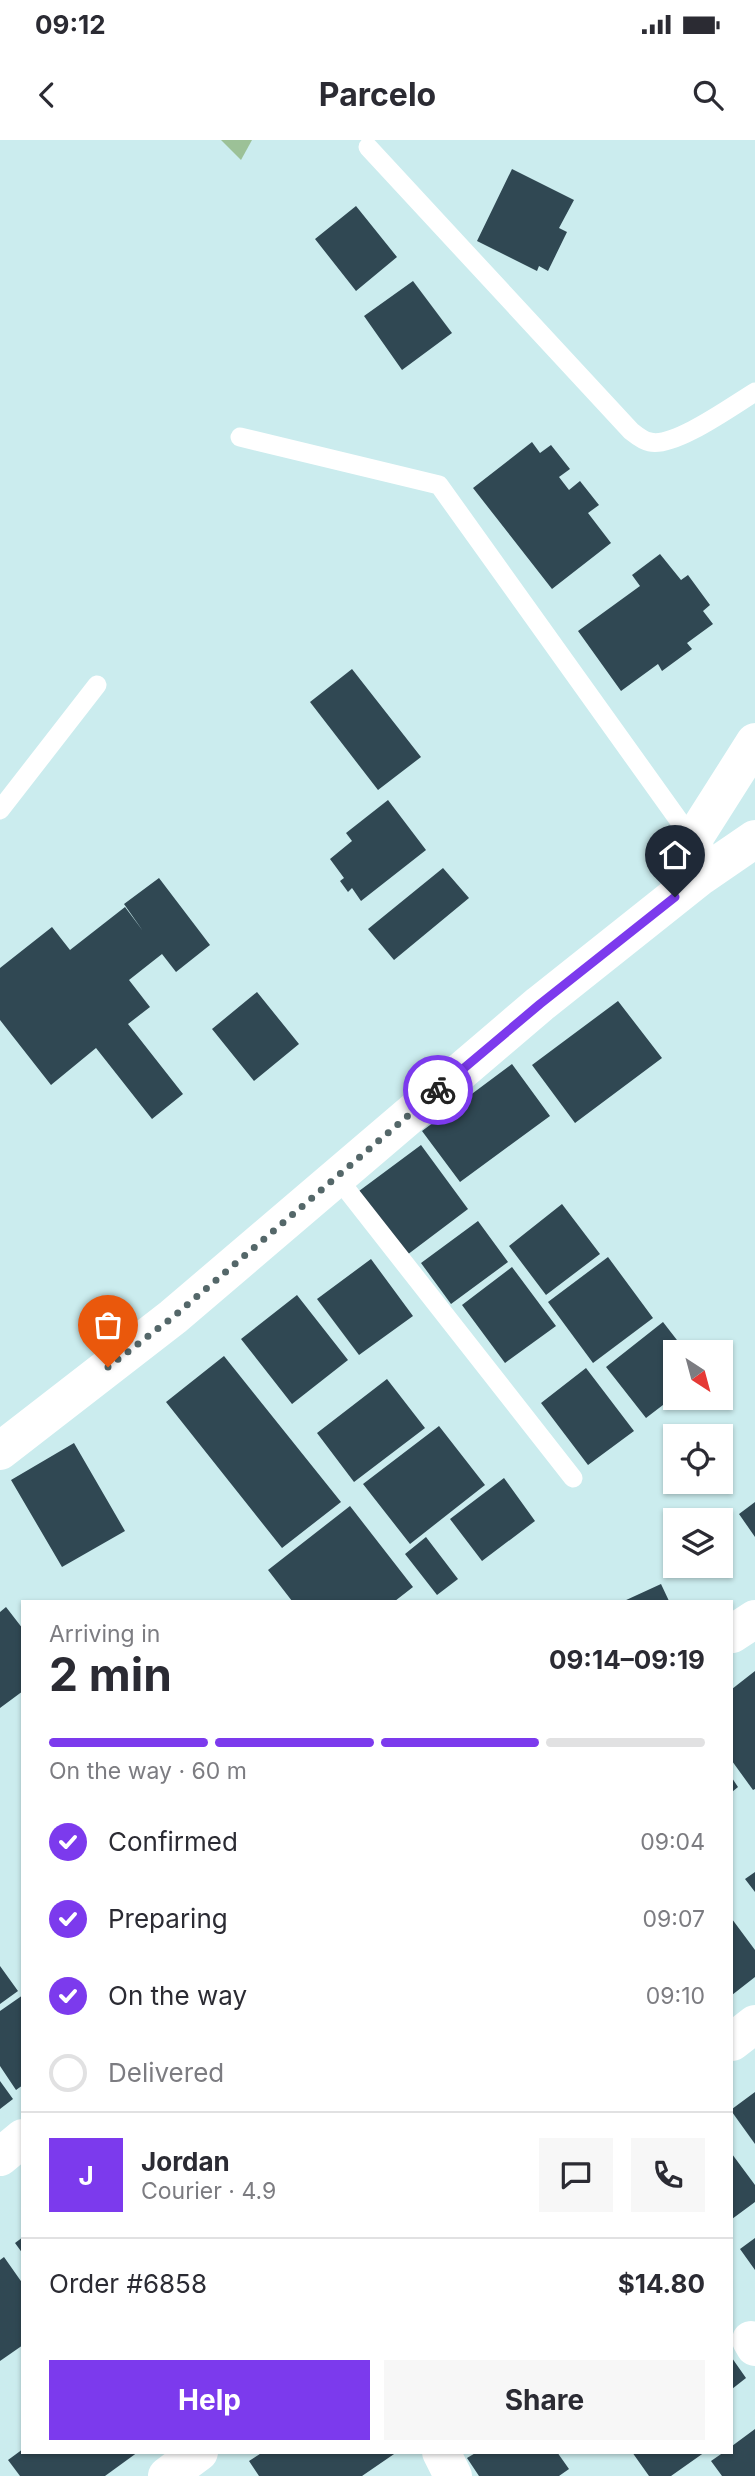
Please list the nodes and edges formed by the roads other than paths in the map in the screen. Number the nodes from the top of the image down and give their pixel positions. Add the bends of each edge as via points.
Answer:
1 (368, 147) dead end
2 (755, 392) edge
3 (240, 438) dead end
4 (97, 685) dead end
5 (755, 743) edge
6 (0, 810) edge
7 (696, 835) junction
8 (755, 839) edge
9 (701, 876) junction
10 (336, 1176) junction
11 (0, 1451) edge
12 (573, 1478) dead end
13 (755, 1619) edge
14 (733, 1633) edge
15 (755, 2024) edge
16 (733, 2041) edge
17 (21, 2140) edge
18 (0, 2157) edge
19 (196, 2454) edge
20 (442, 2454) edge
21 (167, 2476) edge
22 (453, 2476) edge

1 - 2 lane via 643,440 663,442 680,437
3 - 7 lane via 439,485 685,829
4 - 6 lane
5 - 7 street
7 - 9 street via 691,855
8 - 9 street
9 - 10 street
10 - 11 street via 173,1317
10 - 12 lane
13 - 14 street
15 - 16 street
17 - 18 street
19 - 21 street
20 - 22 street

